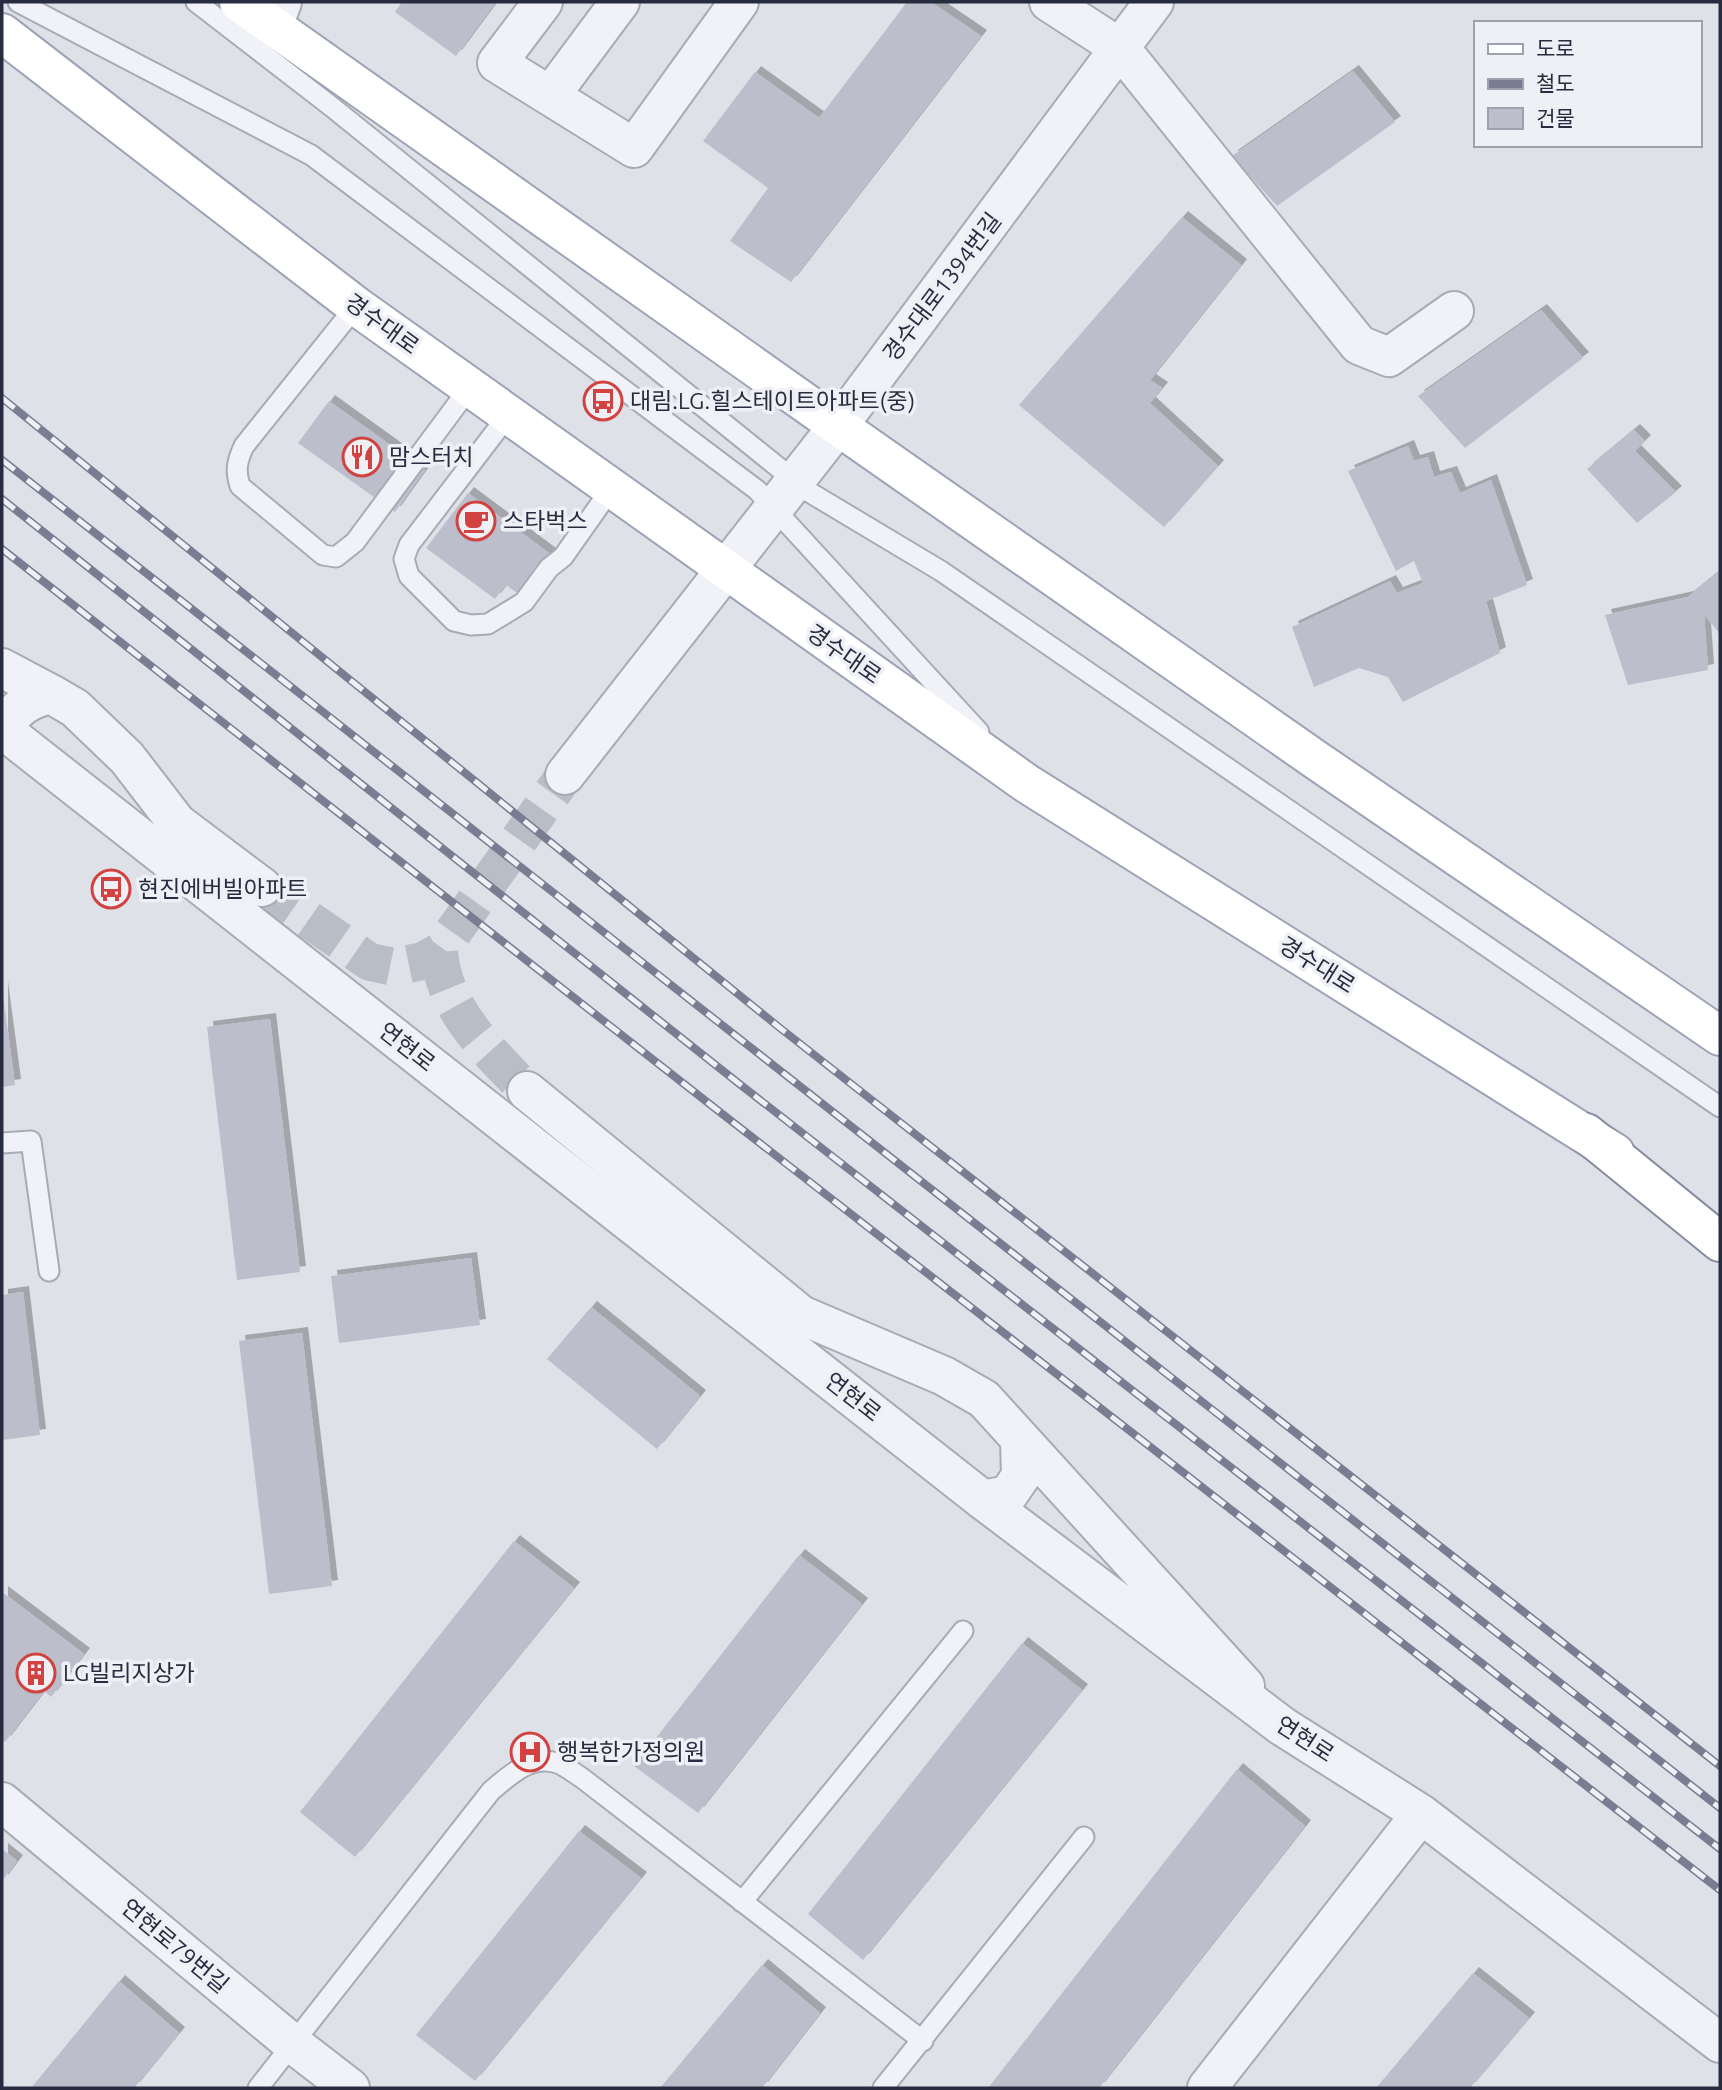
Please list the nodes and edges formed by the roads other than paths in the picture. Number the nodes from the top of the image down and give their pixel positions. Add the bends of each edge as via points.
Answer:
1 (18, 2) edge
2 (196, 2) edge
3 (239, 2) edge
4 (543, 2) edge
5 (620, 2) edge
6 (739, 2) edge
7 (1049, 2) edge
8 (1154, 2) edge
9 (278, 14) edge
10 (2, 33) edge
11 (1120, 48) junction
12 (550, 96) junction
13 (356, 306) junction
14 (1454, 311) dead end
15 (470, 387) junction
16 (509, 414) junction
17 (838, 426) junction
18 (611, 489) junction
19 (784, 496) junction
20 (726, 569) junction
21 (2, 668) edge
22 (51, 694) junction
23 (2, 729) edge
24 (565, 775) tunnel mouth
25 (1026, 783) junction
26 (262, 887) tunnel mouth
27 (1720, 1036) edge
28 (527, 1091) tunnel mouth
29 (1720, 1107) edge
30 (1586, 1133) junction
31 (2, 1143) edge
32 (1720, 1224) edge
33 (1720, 1242) edge
34 (1720, 1263) edge
35 (49, 1271) dead end
36 (1020, 1440) junction
37 (983, 1500) junction
38 (963, 1631) dead end
39 (1282, 1726) junction
40 (2, 1802) edge
41 (1421, 1814) junction
42 (1084, 1837) dead end
43 (742, 1902) junction
44 (923, 2041) junction
45 (1720, 2043) edge
46 (293, 2044) junction
47 (258, 2088) edge
48 (350, 2088) edge
49 (883, 2088) edge
50 (1207, 2088) edge

1 - 19 lane via 311,155 757,490
2 - 19 lane via 784,472
3 - 9 main road
4 - 12 street via 498,63
5 - 12 street
6 - 12 street via 634,148
7 - 11 street
8 - 11 street, 경수대로1394번길
9 - 17 main road
10 - 13 main road, 경수대로
11 - 14 street via 1359,345 1389,357
11 - 17 street, 경수대로1394번길
13 - 15 main road, 경수대로
13 - 15 lane via 244,446 237,461 240,486 323,555 336,556 355,542
15 - 16 main road, 경수대로
16 - 18 main road, 경수대로
16 - 18 lane via 404,559 409,576 454,621 488,624 524,602 549,568 564,557
17 - 19 street, 경수대로1394번길
17 - 27 main road
18 - 20 main road, 경수대로
19 - 20 street, 경수대로1394번길
19 - 25 lane
19 - 29 lane via 941,571
20 - 24 street, 경수대로1394번길
20 - 25 main road, 경수대로
21 - 22 street
22 - 23 street via 31,699
22 - 26 street via 75,708 127,758 177,823
23 - 37 street, 연현로
25 - 30 main road, 경수대로
28 - 36 street via 801,1315 944,1376 984,1399
30 - 32 main road, 경수대로
30 - 33 main road
30 - 34 main road
31 - 35 lane via 31,1141
36 - 37 street via 1021,1476 1008,1495
36 - 39 street
37 - 39 street, 연현로
38 - 43 lane
39 - 41 street, 연현로
40 - 46 street, 연현로79번길
41 - 45 street, 연현로
41 - 50 street
42 - 44 lane
43 - 44 lane
43 - 46 lane via 582,1778 557,1763 527,1765 491,1791
44 - 49 lane
46 - 47 lane
46 - 48 street, 연현로79번길

